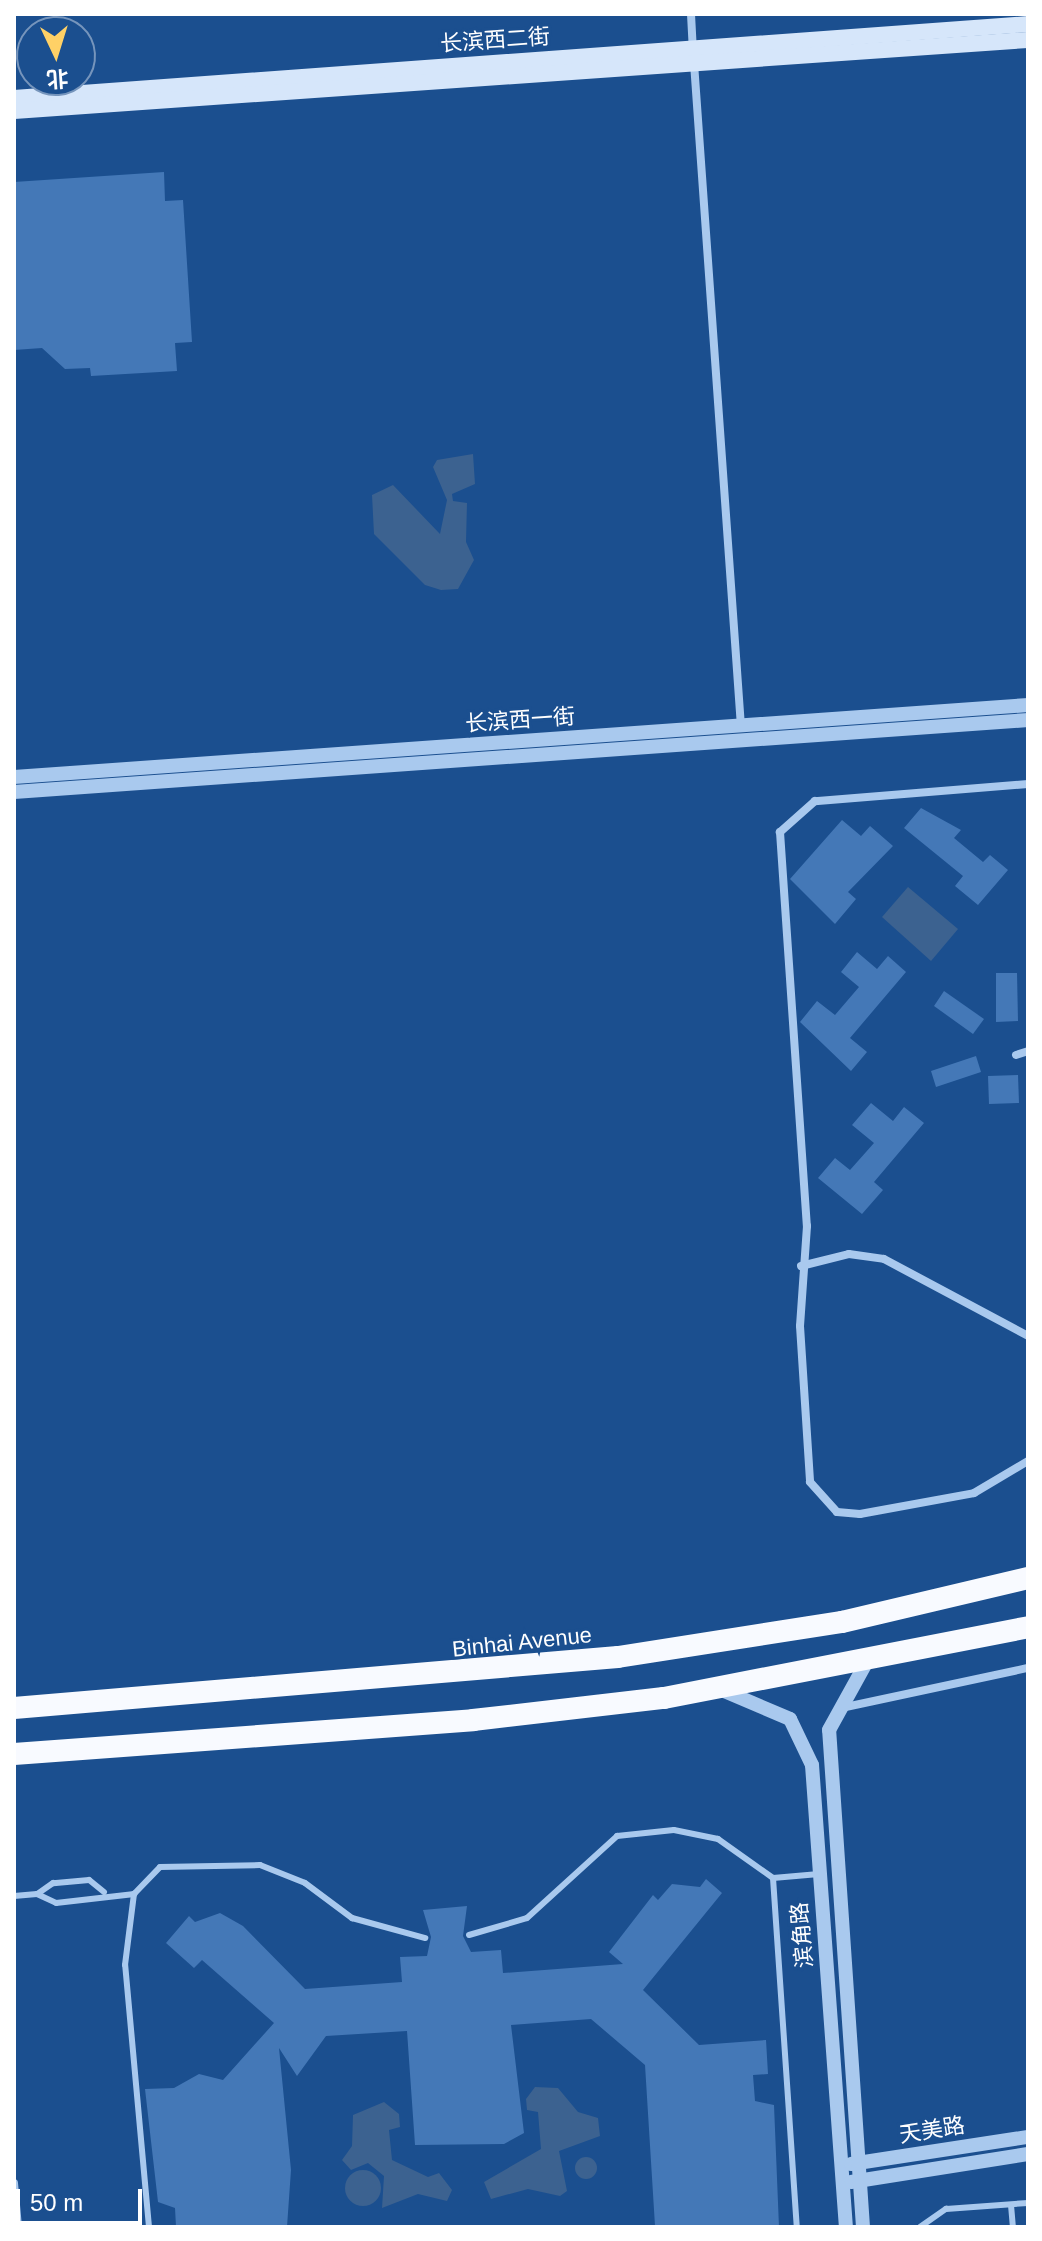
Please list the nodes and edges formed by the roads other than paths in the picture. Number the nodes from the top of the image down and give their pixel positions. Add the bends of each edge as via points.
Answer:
1 (691, 14) edge
2 (1028, 24) edge
3 (1028, 40) edge
4 (693, 54) junction
5 (137, 88) junction
6 (14, 89) edge
7 (14, 98) edge
8 (14, 111) edge
9 (1028, 705) edge
10 (1028, 720) edge
11 (742, 733) junction
12 (14, 777) edge
13 (1028, 784) edge
14 (14, 792) edge
15 (1028, 1051) edge
16 (1016, 1055) dead end
17 (801, 1266) junction
18 (1028, 1336) edge
19 (1028, 1461) edge
20 (1028, 1578) edge
21 (1028, 1627) edge
22 (866, 1663) junction
23 (1028, 1668) edge
24 (722, 1689) junction
25 (14, 1708) edge
26 (836, 1709) junction
27 (14, 1754) edge
28 (819, 1874) junction
29 (773, 1878) junction
30 (104, 1892) junction
31 (37, 1894) junction
32 (134, 1894) junction
33 (14, 1896) edge
34 (469, 1935) dead end
35 (425, 1938) dead end
36 (1028, 2137) edge
37 (1028, 2154) edge
38 (859, 2164) junction
39 (841, 2165) junction
40 (860, 2181) junction
41 (14, 2183) edge
42 (843, 2183) junction
43 (1028, 2203) edge
44 (1011, 2205) junction
45 (18, 2227) edge
46 (149, 2227) edge
47 (797, 2227) edge
48 (846, 2227) edge
49 (863, 2227) edge
50 (920, 2227) edge
51 (1013, 2227) edge

1 - 4 street
2 - 4 main road, 长滨西二街
3 - 4 main road, 长滨西二街
4 - 5 main road, 长滨西二街
4 - 8 main road, 长滨西二街
4 - 11 street
5 - 6 main road
5 - 7 main road, 长滨西二街
9 - 11 street, 长滨西一街
10 - 11 street, 长滨西一街
11 - 12 street, 长滨西一街
11 - 14 street, 长滨西一街
13 - 17 street via 815,801 780,832 807,1226
15 - 16 street
17 - 18 street via 849,1254 884,1259
17 - 19 street via 810,1482 818,1498 837,1512 860,1514 974,1493
20 - 25 highway, Binhai Avenue via 842,1622 618,1657
21 - 22 highway
22 - 24 highway
22 - 26 street, 滨角路
23 - 26 street
24 - 27 highway via 473,1720
24 - 28 street, 滨角路 via 772,1708 802,1736 812,1765
26 - 38 street, 滨角路 via 828,1763
28 - 29 lane
28 - 39 street, 滨角路
29 - 34 lane via 718,1839 674,1830 617,1836 527,1918
29 - 47 lane
30 - 31 lane via 56,1903
30 - 31 lane via 89,1880 53,1883
30 - 32 lane
31 - 33 lane
32 - 35 lane via 160,1867 260,1865 305,1883 352,1918
32 - 46 lane via 125,1965
36 - 38 street, 天美路
37 - 40 street, 天美路
38 - 39 street, 天美路
38 - 40 street, 滨角路
39 - 42 street, 滨角路
40 - 42 street, 天美路
40 - 49 street, 滨角路
41 - 45 street
42 - 48 street, 滨角路
43 - 44 lane
44 - 50 lane via 946,2209
44 - 51 lane

